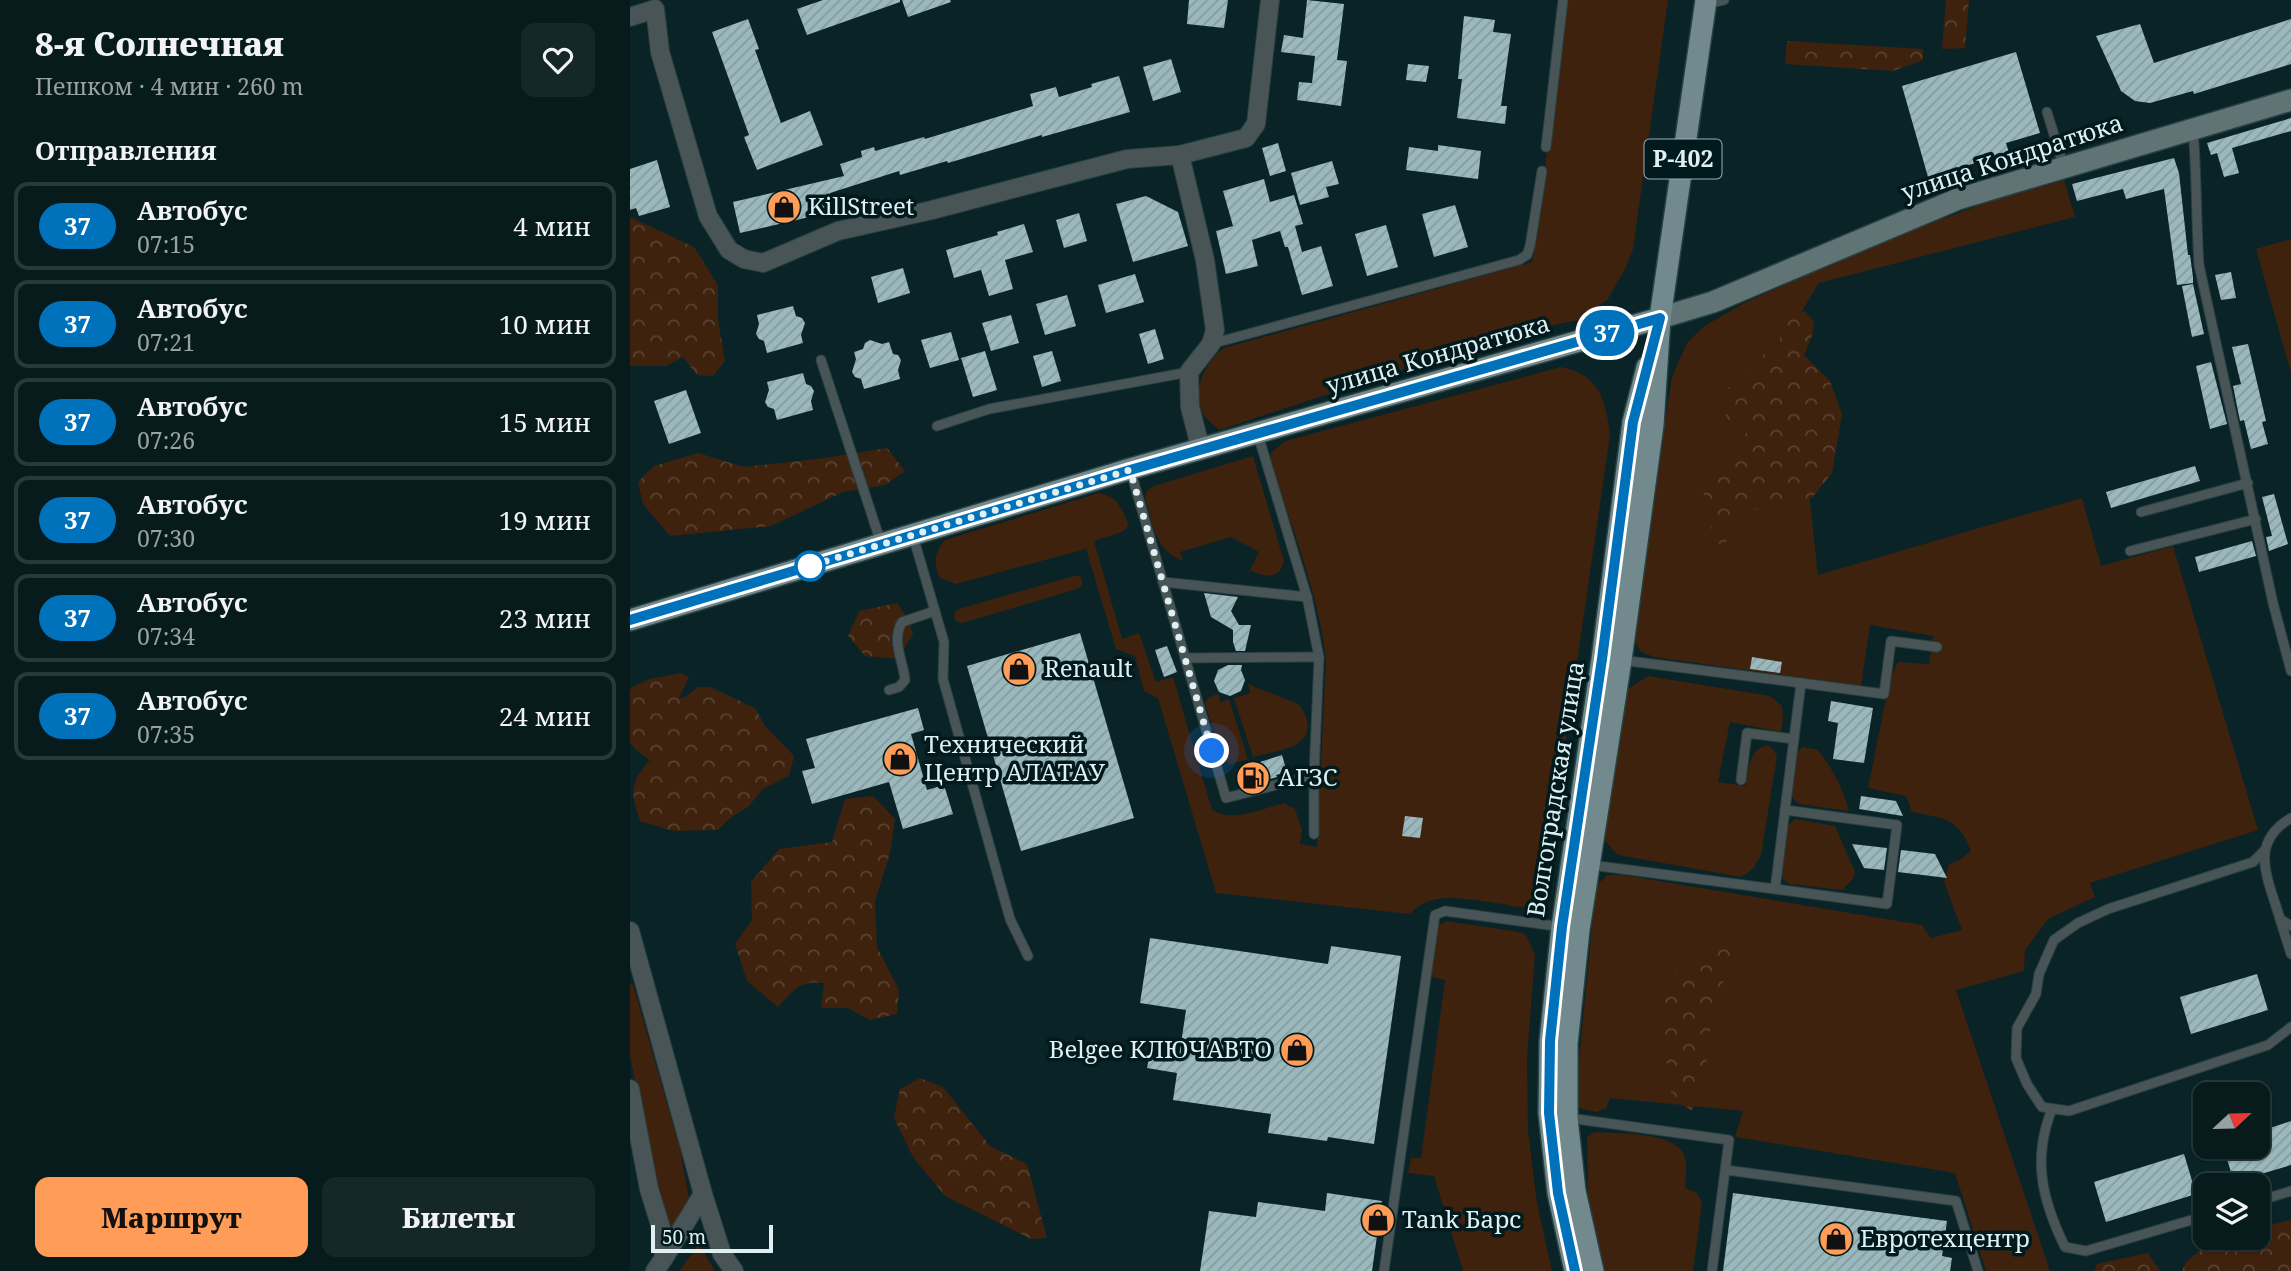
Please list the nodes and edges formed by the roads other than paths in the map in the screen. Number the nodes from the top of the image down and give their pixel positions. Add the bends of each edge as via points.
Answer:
1 (1270, 0) edge
2 (1563, 0) edge
3 (1712, 1) edge
4 (630, 17) edge
5 (2291, 100) edge
6 (2048, 113) dead end
7 (2193, 128) junction
8 (1546, 147) dead end
9 (1180, 155) junction
10 (2064, 167) junction
11 (1542, 171) dead end
12 (1660, 318) junction
13 (1211, 344) junction
14 (821, 360) dead end
15 (1189, 372) junction
16 (937, 426) dead end
17 (1258, 435) junction
18 (1201, 450) junction
19 (1130, 470) junction
20 (2248, 483) junction
21 (2141, 512) dead end
22 (2256, 519) junction
23 (913, 536) junction
24 (882, 545) junction
25 (2130, 551) dead end
26 (1163, 583) junction
27 (1307, 597) junction
28 (935, 611) junction
29 (630, 620) edge
30 (1937, 647) dead end
31 (1319, 657) junction
32 (1185, 658) junction
33 (1621, 660) junction
34 (2291, 671) edge
35 (1801, 684) junction
36 (889, 690) dead end
37 (1794, 739) junction
38 (1314, 775) junction
39 (1741, 780) dead end
40 (1785, 810) junction
41 (2291, 818) edge
42 (1314, 834) dead end
43 (2265, 850) junction
44 (1589, 865) junction
45 (1774, 889) junction
46 (2280, 919) junction
47 (2291, 926) edge
48 (1570, 928) junction
49 (630, 931) edge
50 (2291, 954) edge
51 (1028, 956) dead end
52 (636, 971) edge
53 (2291, 1027) edge
54 (630, 1089) edge
55 (2052, 1109) junction
56 (1567, 1118) junction
57 (1726, 1170) junction
58 (2291, 1191) edge
59 (703, 1194) junction
60 (2270, 1197) edge
61 (2193, 1220) edge
62 (1972, 1253) junction
63 (660, 1264) edge
64 (734, 1271) edge
65 (1384, 1271) edge
66 (1575, 1271) edge
67 (1593, 1271) edge
68 (1712, 1271) edge
69 (1970, 1271) edge
70 (1978, 1271) edge

1 - 9 street via 1255,124 1246,138
2 - 8 lane
3 - 12 main road, Волгоградская улица / Р-402
4 - 9 street via 654,9 660,52 708,216 729,250 744,258 762,262 838,232 1128,159
5 - 7 street, улица Кондратюка
6 - 10 lane
7 - 10 street, улица Кондратюка
7 - 20 lane via 2199,265
9 - 13 street via 1205,260 1215,330
10 - 12 street, улица Кондратюка via 1958,199 1713,302
11 - 13 lane via 1530,246 1519,260
12 - 17 main road, улица Кондратюка
12 - 33 main road, Волгоградская улица via 1653,425
12 - 48 main road, Волгоградская улица via 1633,422
13 - 15 street
14 - 24 lane
15 - 16 lane via 989,409
15 - 18 street via 1189,407
17 - 18 main road, улица Кондратюка
17 - 27 lane
18 - 19 main road, улица Кондратюка
19 - 23 main road, улица Кондратюка
19 - 26 lane
20 - 21 lane
20 - 22 lane
22 - 25 lane
22 - 34 lane
23 - 24 main road, улица Кондратюка
23 - 28 lane
24 - 29 main road, улица Кондратюка
26 - 27 lane
26 - 32 lane
27 - 31 lane
28 - 36 lane via 902,622 897,631 905,680
28 - 51 lane via 944,642 943,679 1010,919
30 - 35 lane via 1891,641 1884,694
31 - 32 lane
31 - 38 lane
32 - 38 lane via 1226,798
33 - 35 lane
33 - 44 main road, Волгоградская улица
35 - 37 lane
37 - 39 lane via 1747,733
37 - 40 lane
38 - 42 lane
40 - 45 lane
40 - 45 lane via 1897,825 1889,890 1887,904
41 - 43 lane via 2280,824
43 - 46 lane via 2264,862
43 - 55 lane via 2253,862 2108,909 2054,940 2036,994 2017,1028 2016,1058 2042,1107
44 - 45 lane
44 - 48 main road, Волгоградская улица
46 - 47 lane
46 - 50 lane
48 - 56 main road, Волгоградская улица
48 - 65 lane via 1445,911 1435,915
48 - 66 main road, Волгоградская улица via 1550,1041 1548,1101 1558,1193
49 - 52 street
52 - 59 street
53 - 55 lane via 2268,1045 2069,1111
54 - 63 street via 662,1231
55 - 61 lane via 2040,1144 2041,1183 2065,1247 2086,1251
56 - 57 lane via 1730,1140
56 - 67 main road, Волгоградская улица via 1575,1191
57 - 62 lane via 1956,1201
57 - 68 lane
58 - 60 lane
59 - 63 street
59 - 64 street via 722,1254
62 - 69 lane
62 - 70 lane

